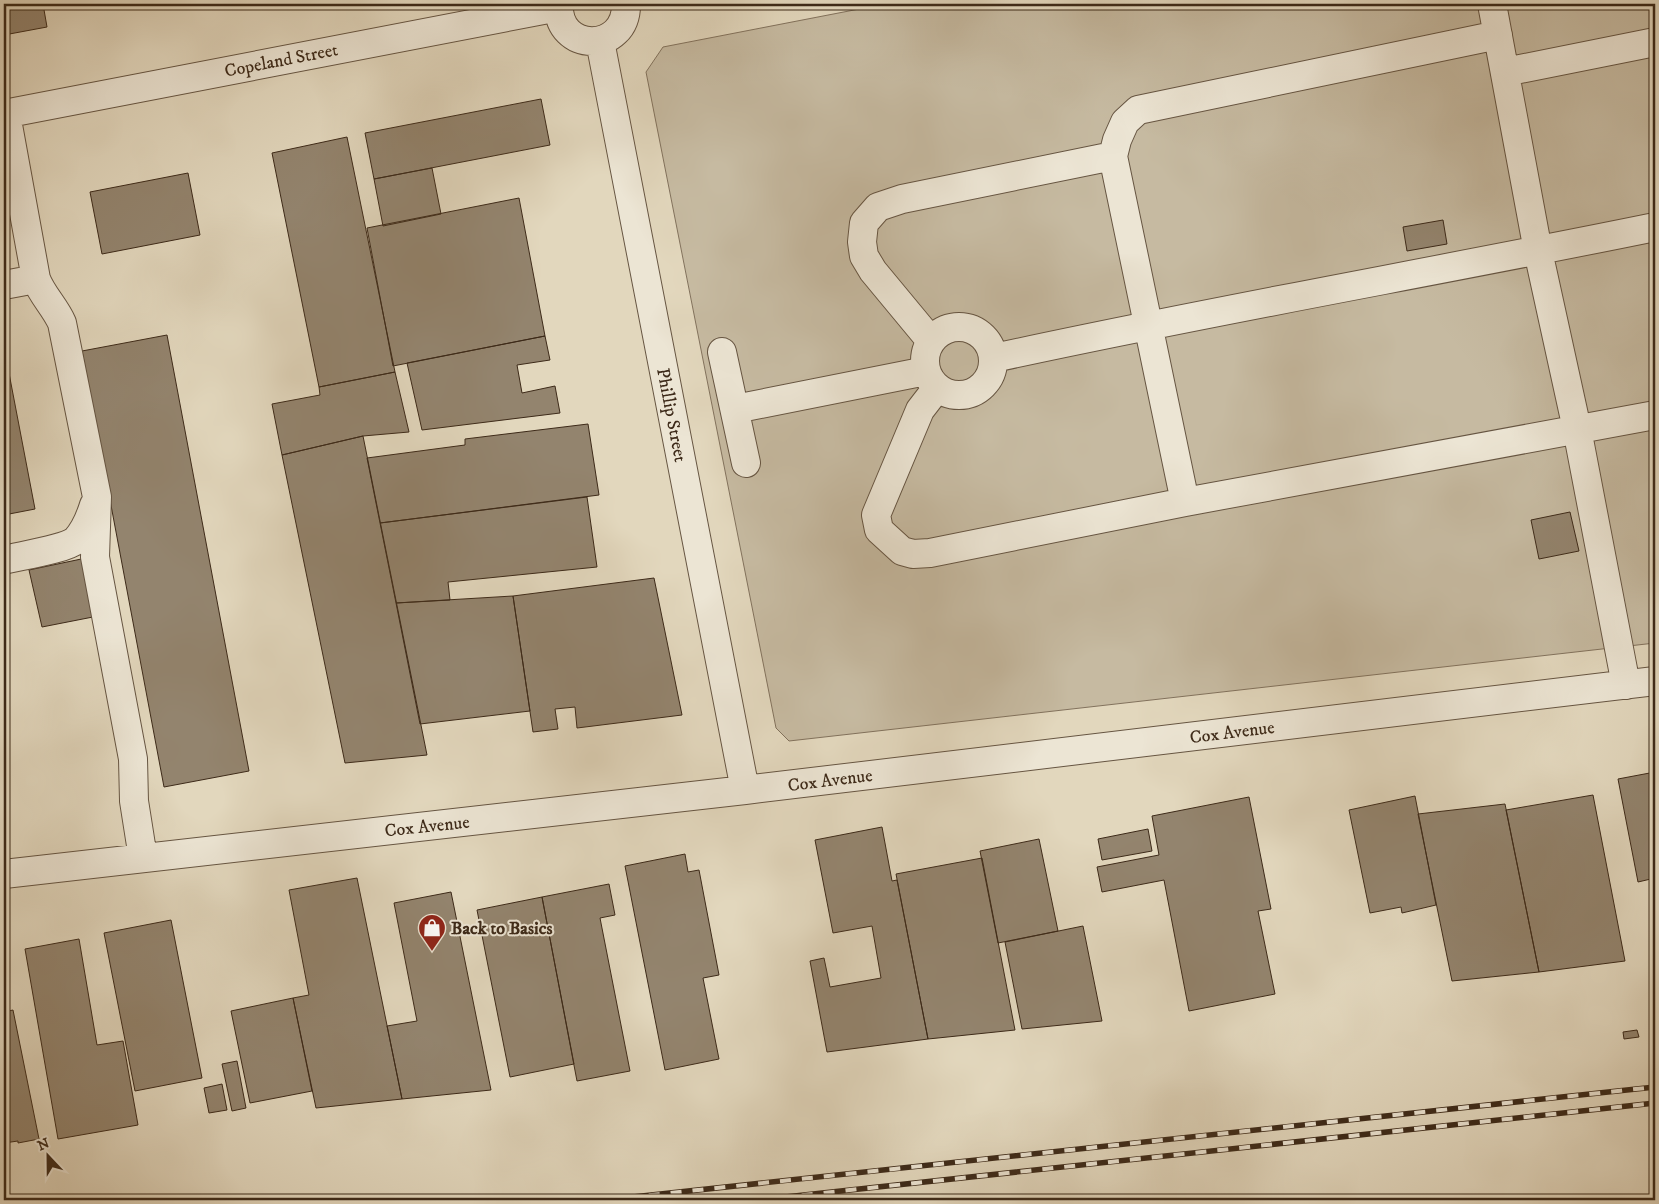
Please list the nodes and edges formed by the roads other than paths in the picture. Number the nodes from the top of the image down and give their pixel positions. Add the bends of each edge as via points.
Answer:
1 (626, 4) edge
2 (1492, 4) edge
3 (559, 5) edge
4 (1498, 35) junction
5 (600, 41) junction
6 (1655, 42) edge
7 (1505, 72) junction
8 (5, 114) edge
9 (1113, 156) junction
10 (1655, 227) edge
11 (1538, 251) junction
12 (36, 279) junction
13 (4, 285) edge
14 (1148, 325) junction
15 (931, 341) junction
16 (722, 352) dead end
17 (994, 358) junction
18 (931, 379) junction
19 (735, 409) junction
20 (1655, 415) edge
21 (1577, 429) junction
22 (746, 463) dead end
23 (97, 497) junction
24 (1185, 502) junction
25 (4, 560) edge
26 (1655, 681) edge
27 (1626, 685) junction
28 (745, 790) junction
29 (143, 858) junction
30 (4, 874) edge

1 - 5 street via 623,24
2 - 4 street
3 - 5 street via 560,19 566,29 584,41
3 - 8 street, Copeland Street
4 - 7 street
4 - 9 street via 1138,110 1125,122
5 - 28 street, Phillip Street
6 - 7 street
7 - 11 street
8 - 12 street
9 - 14 street
9 - 15 street via 902,199 878,207 864,224 864,256
10 - 11 street
11 - 14 street
11 - 21 street
12 - 13 street
12 - 23 street via 62,323
14 - 17 street
14 - 24 street
15 - 17 street via 940,332 963,327 984,337
15 - 18 street via 925,360
16 - 19 street
17 - 18 street via 988,380 970,394 946,394
18 - 19 street
18 - 24 street via 876,515 878,530 902,551 930,553
19 - 22 street
20 - 21 street
21 - 24 street
21 - 27 street
23 - 25 street via 90,520 74,541
23 - 29 street via 95,557 133,759 134,800
26 - 27 street, Cox Avenue
27 - 28 street, Cox Avenue
28 - 29 street, Cox Avenue
29 - 30 street, Cox Avenue

